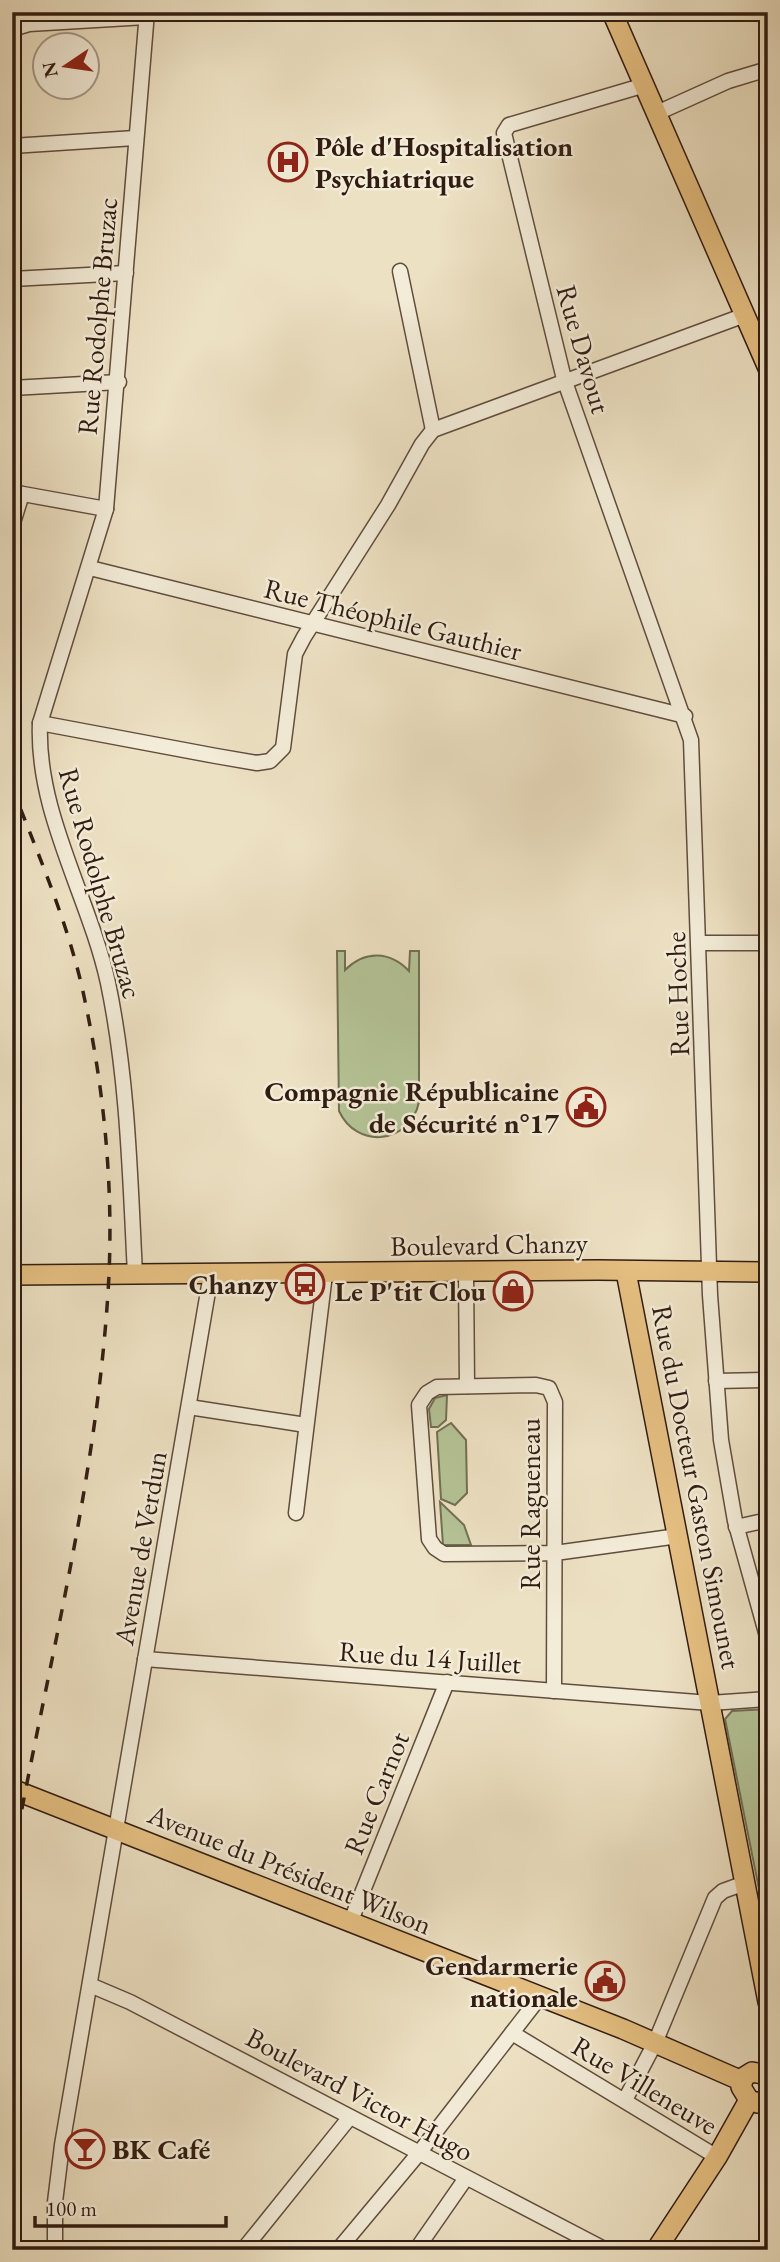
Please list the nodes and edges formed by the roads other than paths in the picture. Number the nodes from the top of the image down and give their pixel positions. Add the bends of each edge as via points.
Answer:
1 (613, 13) edge
2 (146, 14) edge
3 (29, 18) edge
4 (12, 29) edge
5 (768, 69) edge
6 (645, 85) junction
7 (657, 114) junction
8 (135, 138) junction
9 (12, 146) edge
10 (401, 271) dead end
11 (126, 273) junction
12 (12, 279) edge
13 (745, 315) junction
14 (768, 368) edge
15 (564, 379) junction
16 (118, 382) junction
17 (12, 388) edge
18 (433, 430) junction
19 (17, 493) edge
20 (106, 509) junction
21 (12, 526) edge
22 (90, 568) junction
23 (313, 625) junction
24 (685, 716) junction
25 (40, 723) junction
26 (699, 943) junction
27 (768, 943) edge
28 (626, 1272) junction
29 (710, 1272) junction
30 (768, 1272) edge
31 (466, 1273) junction
32 (135, 1274) junction
33 (211, 1274) junction
34 (325, 1274) junction
35 (12, 1275) edge
36 (768, 1380) edge
37 (716, 1381) junction
38 (467, 1386) junction
39 (189, 1407) junction
40 (306, 1425) junction
41 (296, 1513) dead end
42 (768, 1520) edge
43 (736, 1527) junction
44 (678, 1536) junction
45 (555, 1553) junction
46 (768, 1640) edge
47 (145, 1659) junction
48 (447, 1682) junction
49 (554, 1691) junction
50 (768, 1699) edge
51 (710, 1703) junction
52 (12, 1789) edge
53 (116, 1831) junction
54 (745, 1883) junction
55 (349, 1923) junction
56 (90, 1985) junction
57 (539, 1998) junction
58 (768, 2002) edge
59 (512, 2033) junction
60 (655, 2043) junction
61 (767, 2069) edge
62 (742, 2081) junction
63 (758, 2099) edge
64 (625, 2100) junction
65 (350, 2117) junction
66 (419, 2153) junction
67 (717, 2157) junction
68 (466, 2178) junction
69 (55, 2250) edge
70 (243, 2250) edge
71 (338, 2250) edge
72 (416, 2250) edge
73 (606, 2250) edge
74 (656, 2250) edge

1 - 6 main road
2 - 3 street
2 - 8 street, Rue Rodolphe Bruzac
3 - 4 street
5 - 7 street via 728,80
6 - 7 main road
6 - 15 street, Rue Davout via 509,125 504,133
7 - 13 main road
8 - 9 street
8 - 11 street, Rue Rodolphe Bruzac
10 - 18 street
11 - 12 street
11 - 16 street, Rue Rodolphe Bruzac
13 - 14 main road
13 - 15 street
15 - 18 street
15 - 24 street, Rue Davout
16 - 17 street
16 - 20 street, Rue Rodolphe Bruzac
18 - 23 street
19 - 20 street
19 - 21 street
20 - 22 street, Rue Rodolphe Bruzac
22 - 23 street, Rue Théophile Gauthier
22 - 25 street, Rue Rodolphe Bruzac
23 - 24 street, Rue Théophile Gauthier
23 - 25 street via 295,654 283,748 270,761 257,763
24 - 26 street, Rue Hoche via 691,740
25 - 32 street, Rue Rodolphe Bruzac via 44,788 87,911 120,1046
26 - 27 street
26 - 29 street, Rue Hoche
28 - 29 main road, Boulevard Chanzy
28 - 31 main road, Boulevard Chanzy
28 - 44 main road, Rue du Docteur Gaston Simounet
29 - 30 main road, Boulevard Chanzy
29 - 37 street, Rue Hoche
31 - 34 main road, Boulevard Chanzy
31 - 38 street
32 - 33 main road, Boulevard Chanzy
32 - 35 main road, Boulevard Chanzy
33 - 34 main road, Boulevard Chanzy
33 - 39 street, Avenue de Verdun
34 - 40 street
36 - 37 street
37 - 43 street, Rue Hoche
38 - 45 street, Rue Ragueneau via 549,1388 555,1402
38 - 45 street via 436,1387 419,1405 429,1539 444,1554
39 - 40 street
39 - 47 street, Avenue de Verdun
40 - 41 street
42 - 43 street
43 - 46 street, Rue Hoche
44 - 45 street
44 - 51 main road, Rue du Docteur Gaston Simounet
45 - 49 street, Rue Ragueneau
47 - 48 street, Rue du 14 Juillet
47 - 53 street, Avenue de Verdun
48 - 49 street, Rue du 14 Juillet
48 - 55 street, Rue Carnot
49 - 51 street, Rue du 14 Juillet
50 - 51 street, Rue du 14 Juillet
51 - 54 main road, Rue du Docteur Gaston Simounet
52 - 53 main road, Avenue du Président Wilson
53 - 55 main road, Avenue du Président Wilson
53 - 56 street, Avenue de Verdun
54 - 58 main road, Rue du Docteur Gaston Simounet
54 - 60 street via 715,1898
55 - 57 main road, Avenue du Président Wilson
56 - 65 street, Boulevard Victor Hugo
56 - 69 street, Avenue de Verdun via 62,2145
57 - 59 street
57 - 60 main road, Avenue du Président Wilson
59 - 64 street, Rue Villeneuve
59 - 66 street
60 - 62 main road, Avenue du Président Wilson
60 - 64 street
61 - 62 main road via 752,2072
62 - 63 main road via 742,2092
63 - 67 main road
64 - 67 street, Rue Villeneuve
65 - 66 street, Boulevard Victor Hugo
65 - 70 street
66 - 68 street, Boulevard Victor Hugo
66 - 71 street
67 - 74 main road
68 - 72 street
68 - 73 street, Boulevard Victor Hugo

